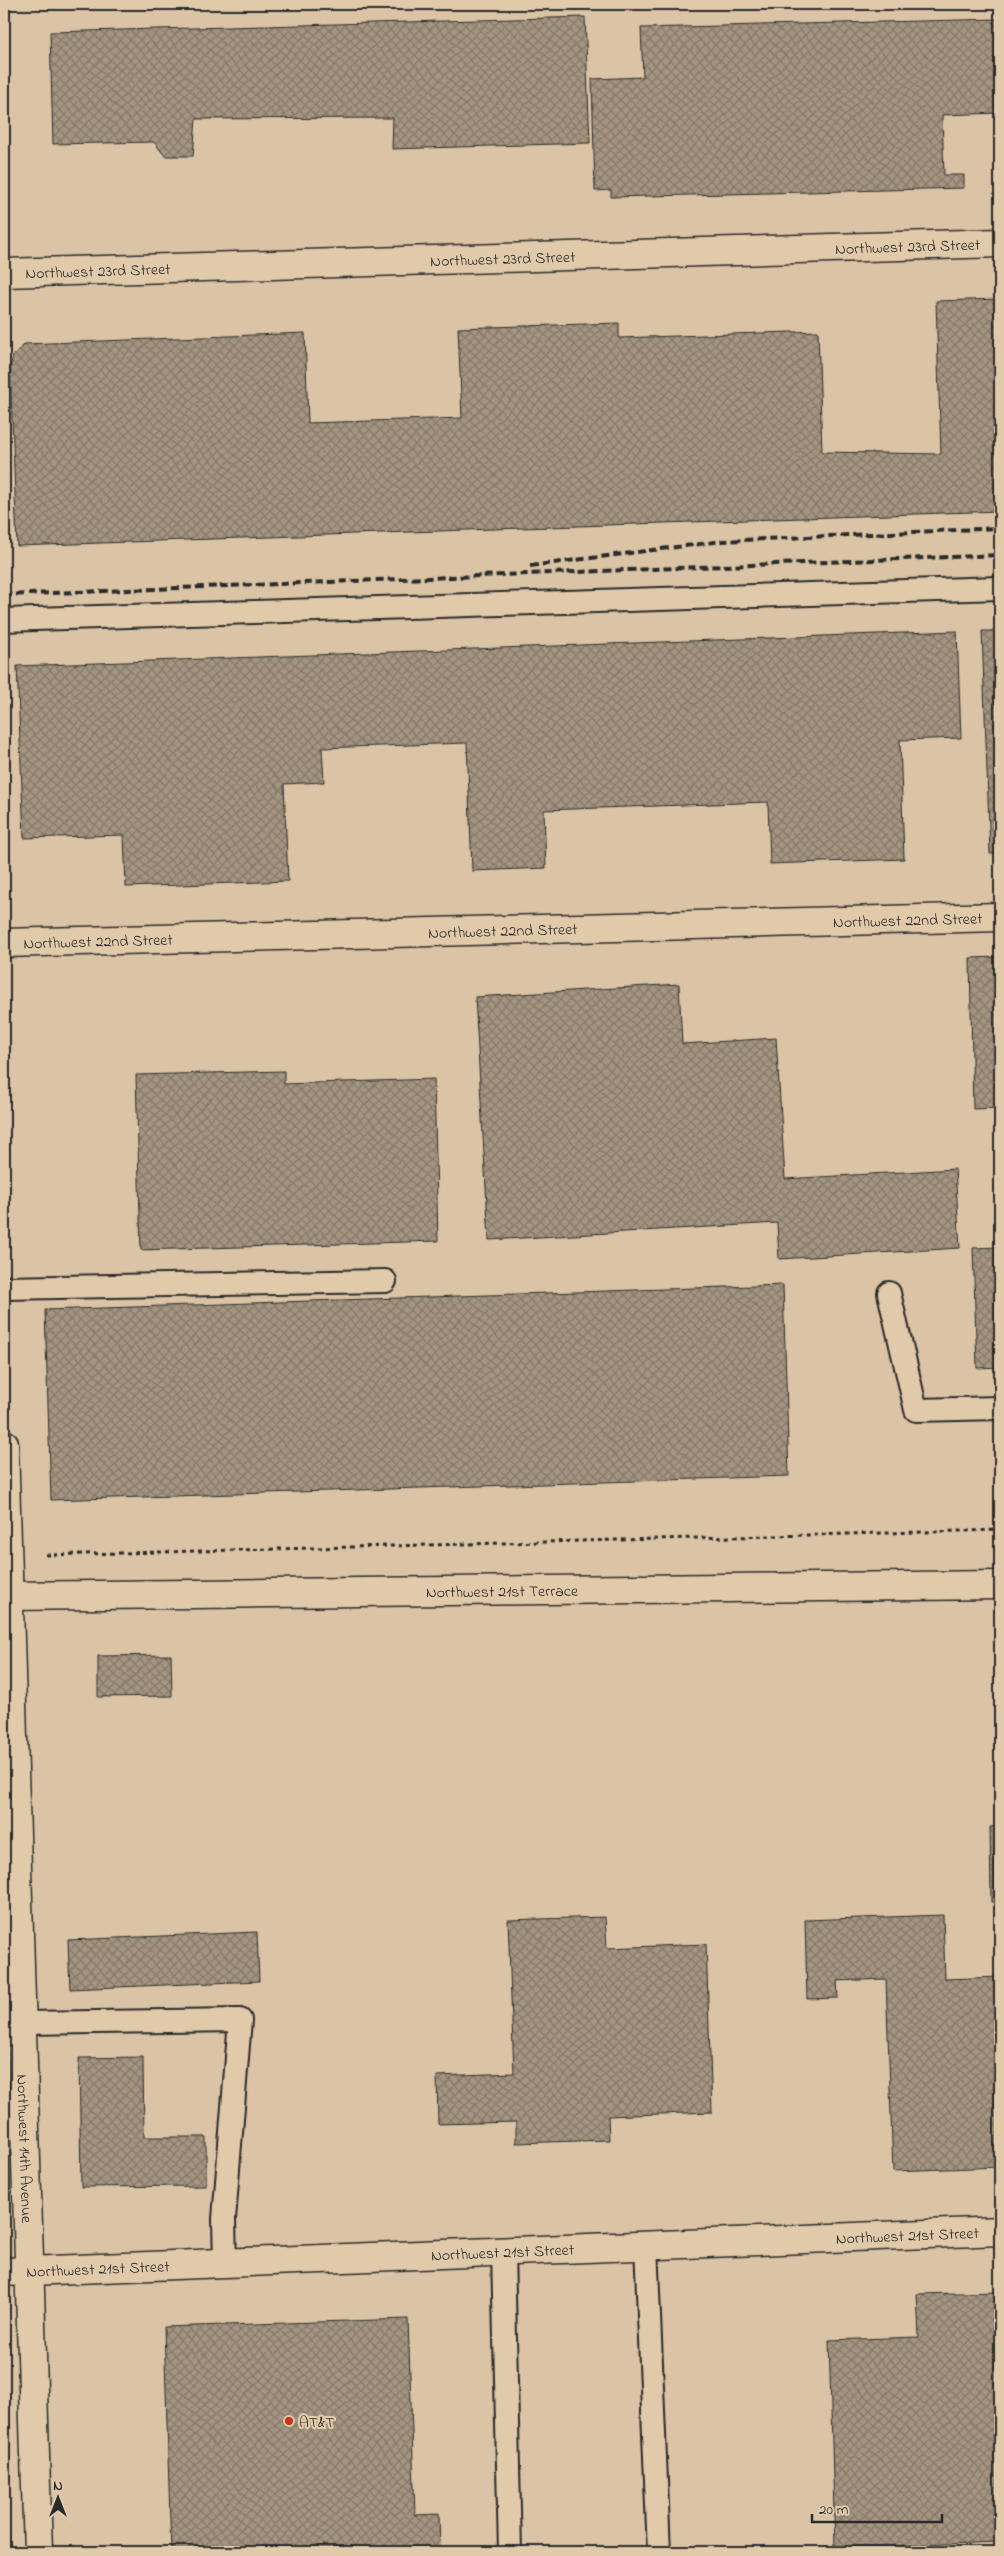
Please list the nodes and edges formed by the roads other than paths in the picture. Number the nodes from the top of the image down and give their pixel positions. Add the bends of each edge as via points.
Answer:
1 (1000, 243) edge
2 (4, 273) edge
3 (1000, 588) edge
4 (4, 620) edge
5 (1000, 916) edge
6 (4, 943) edge
7 (385, 1282) dead end
8 (4, 1288) edge
9 (889, 1293) dead end
10 (1000, 1408) edge
11 (4, 1444) edge
12 (1000, 1585) edge
13 (7, 1596) edge
14 (23, 2023) junction
15 (1000, 2231) edge
16 (646, 2245) junction
17 (503, 2252) junction
18 (225, 2264) junction
19 (17, 2272) edge
20 (38, 2552) edge
21 (510, 2552) edge
22 (659, 2552) edge

1 - 2 street, Northwest 23rd Street
3 - 4 lane
5 - 6 street, Northwest 22nd Street
7 - 8 lane
9 - 10 lane via 916,1410
11 - 13 street, Northwest 14th Avenue
12 - 13 street, Northwest 21st Terrace
13 - 14 street, Northwest 14th Avenue
14 - 18 lane via 240,2020 224,2220
14 - 19 street, Northwest 14th Avenue
15 - 16 street, Northwest 21st Street
16 - 17 street, Northwest 21st Street
16 - 22 lane
17 - 18 street, Northwest 21st Street
17 - 21 lane
18 - 19 street, Northwest 21st Street
19 - 20 street, Northwest 14th Avenue

